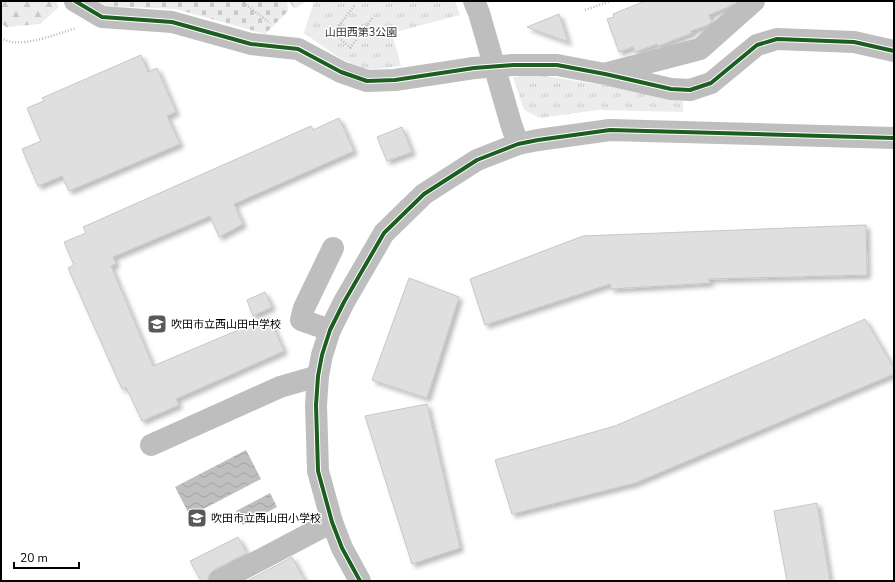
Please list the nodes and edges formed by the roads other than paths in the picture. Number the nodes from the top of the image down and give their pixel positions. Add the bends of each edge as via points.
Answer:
1 (75, 1) edge
2 (474, 1) edge
3 (754, 1) edge
4 (894, 51) edge
5 (605, 74) junction
6 (894, 138) edge
7 (518, 144) junction
8 (333, 248) dead end
9 (330, 330) junction
10 (318, 376) junction
11 (151, 445) dead end
12 (332, 522) junction
13 (220, 581) edge
14 (360, 581) edge

1 - 5 street, bridge via 102,17 172,22 252,44 298,49 341,72 367,81 395,80 513,65 557,65
2 - 7 street
3 - 5 street via 700,49
4 - 5 street via 854,42 777,39 757,45 712,83 690,90 671,89
6 - 7 street via 610,130
7 - 9 street via 478,160 424,194 384,233
8 - 9 street via 304,308 301,320
9 - 10 street
10 - 11 street via 280,387
10 - 12 street via 318,471
12 - 13 street
12 - 14 street via 342,548

